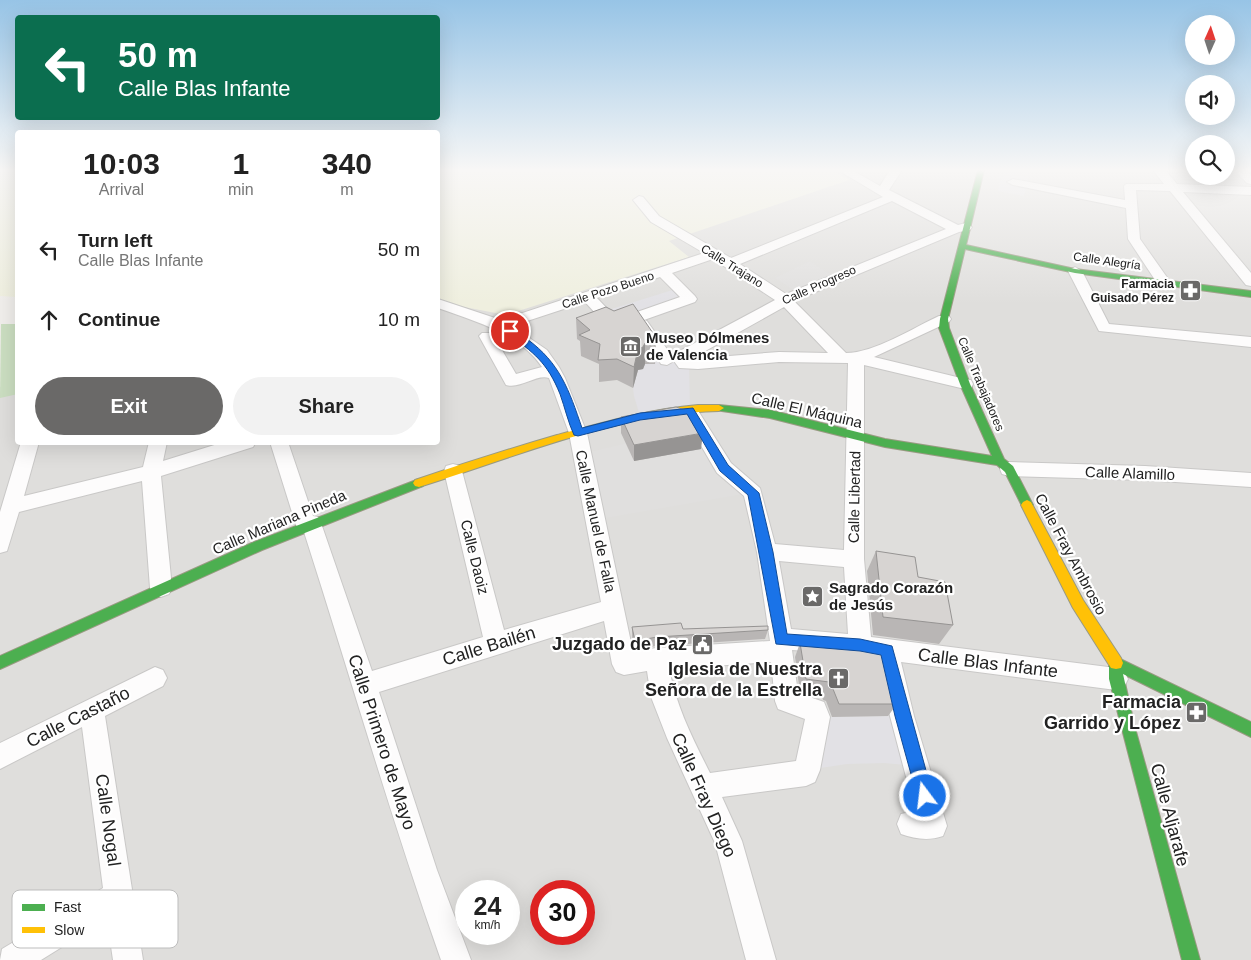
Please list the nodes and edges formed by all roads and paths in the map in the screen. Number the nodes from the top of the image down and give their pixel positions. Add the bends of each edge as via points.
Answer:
1 (651, 215) edge
2 (840, 215) edge
3 (932, 215) edge
4 (966, 215) edge
5 (1131, 215) edge
6 (1196, 215) edge
7 (961, 228) junction
8 (962, 246) junction
9 (716, 254) junction
10 (730, 263) junction
11 (1075, 271) junction
12 (662, 272) junction
13 (1251, 282) edge
14 (1164, 283) junction
15 (1251, 294) edge
16 (587, 296) junction
17 (785, 300) junction
18 (440, 304) edge
19 (637, 317) junction
20 (944, 319) junction
21 (501, 325) junction
22 (487, 336) dead end
23 (1251, 342) edge
24 (849, 358) junction
25 (675, 360) junction
26 (553, 370) junction
27 (965, 384) junction
28 (690, 410) junction
29 (578, 432) junction
30 (855, 436) junction
31 (29, 445) edge
32 (157, 445) edge
33 (237, 445) edge
34 (280, 445) edge
35 (1004, 465) junction
36 (453, 471) junction
37 (151, 472) junction
38 (1251, 480) edge
39 (12, 506) junction
40 (308, 524) junction
41 (0, 545) edge
42 (766, 552) junction
43 (850, 566) junction
44 (161, 588) junction
45 (614, 608) junction
46 (496, 643) junction
47 (781, 645) junction
48 (860, 645) junction
49 (887, 650) junction
50 (656, 660) junction
51 (0, 663) edge
52 (624, 664) joint
53 (1116, 671) junction
54 (156, 678) dead end
55 (365, 685) junction
56 (92, 710) junction
57 (1251, 730) edge
58 (0, 756) edge
59 (806, 773) joint
60 (704, 786) junction
61 (922, 825) dead end
62 (117, 890) edge
63 (33, 948) edge
64 (13, 960) edge
65 (456, 960) edge
66 (761, 960) edge
67 (1191, 960) edge

1 - 9 street, Calle Trajano
2 - 10 street
3 - 7 street
4 - 7 street, Calle Trabajadores
5 - 14 street via 1134,239
6 - 13 street
7 - 8 street, Calle Trabajadores
7 - 17 street, Calle Progreso
8 - 11 street, Calle Alegría
8 - 20 street, Calle Trabajadores
9 - 10 street, Calle Trajano
9 - 12 street, Calle Pozo Bueno
10 - 17 street, Calle Trajano
11 - 14 street, Calle Alegría
11 - 23 street via 1104,328
12 - 16 street, Calle Pozo Bueno
12 - 19 street via 690,299
14 - 15 street, Calle Alegría
16 - 19 street via 614,325
16 - 21 street, Calle Pozo Bueno
17 - 24 street, Calle Trajano
17 - 25 street, Calle Progreso
18 - 21 street, Calle Manuel de Falla
19 - 25 street
20 - 24 street via 884,348
20 - 27 street, Calle Trabajadores via 947,338
21 - 26 street, Calle Manuel de Falla via 541,354
22 - 26 street via 512,382
24 - 25 street via 779,357 698,364
24 - 27 street
24 - 30 street, Calle Libertad
26 - 29 street, Calle Manuel de Falla
27 - 35 street, Calle Trabajadores
28 - 29 street, Calle El Máquina via 640,416
28 - 30 street, Calle El Máquina via 711,408 772,414
28 - 42 street via 724,468 753,493
29 - 36 street, Calle Mariana Pineda
29 - 45 street, Calle Manuel de Falla
30 - 35 street, Calle El Máquina
30 - 43 street, Calle Libertad
31 - 39 street
32 - 37 street
33 - 37 street
34 - 40 street, Calle Primero de Mayo
35 - 38 street, Calle Alamillo
35 - 53 street, Calle Fray Ambrosio
36 - 40 street, Calle Mariana Pineda
36 - 46 street, Calle Daoiz
37 - 39 street
37 - 44 street
39 - 41 street
40 - 44 street, Calle Mariana Pineda
40 - 55 street, Calle Primero de Mayo
42 - 43 street
42 - 47 street
43 - 43 street via 849,635 787,629 782,622 772,562 775,558 835,561 842,566
43 - 48 street
44 - 51 street, Calle Mariana Pineda
45 - 46 street, Calle Bailén
45 - 52 street, Calle Manuel de Falla
46 - 55 street, Calle Bailén
47 - 48 street
47 - 50 street
47 - 59 street via 787,701 815,710 818,716
48 - 49 street, Calle Blas Infante
49 - 53 street, Calle Blas Infante
49 - 61 street
50 - 52 street
50 - 60 street, Calle Fray Diego via 663,697 678,738
53 - 57 street
53 - 67 street, Calle Aljarafe
54 - 56 street, Calle Castaño
55 - 65 street, Calle Primero de Mayo via 423,870
56 - 58 street, Calle Castaño
56 - 62 street, Calle Nogal
59 - 60 street
60 - 66 street, Calle Fray Diego via 728,842
63 - 64 street

